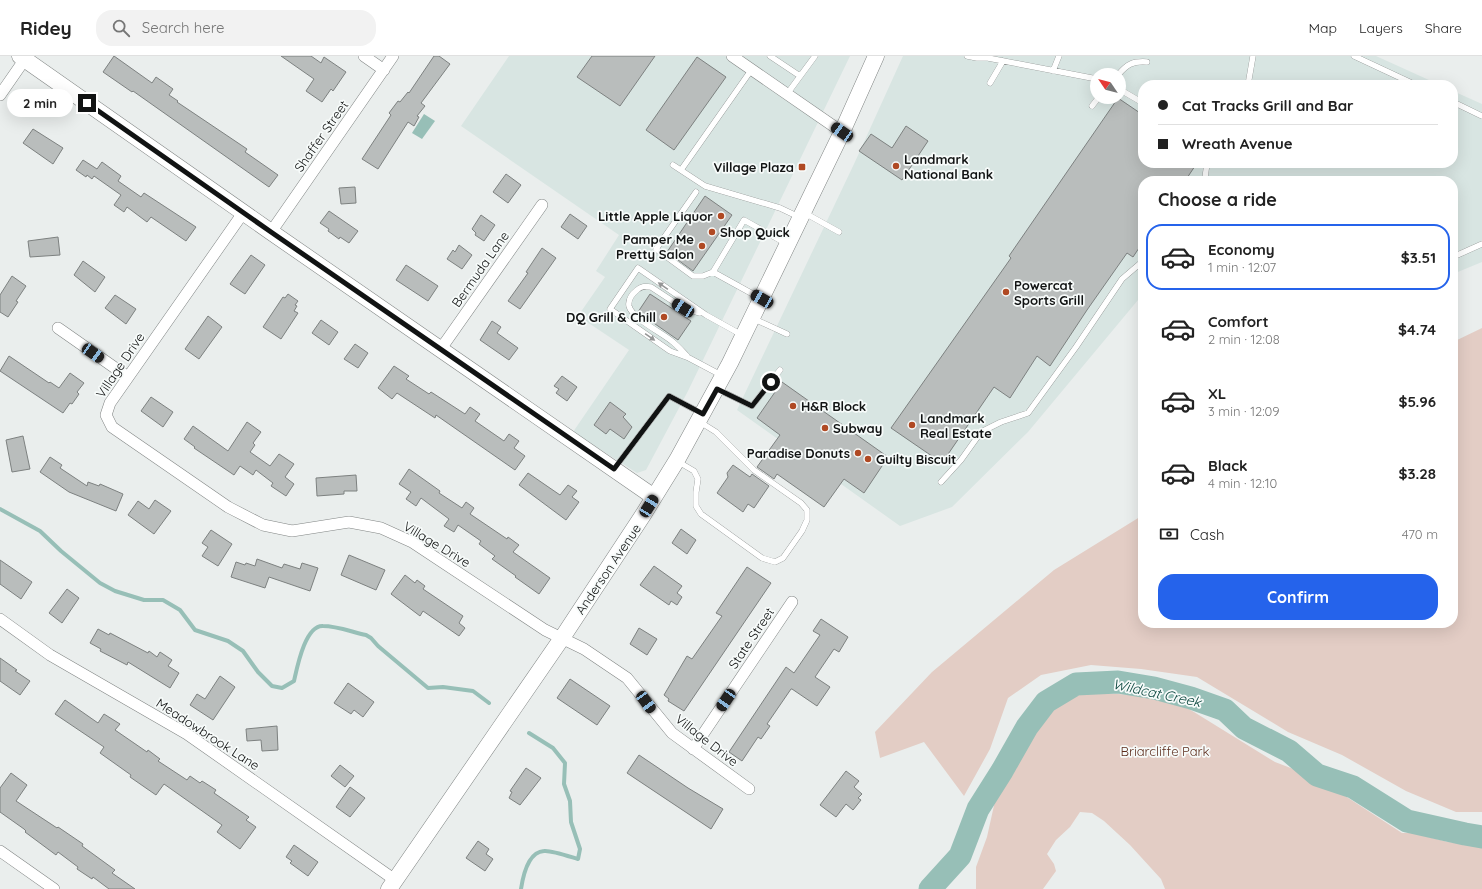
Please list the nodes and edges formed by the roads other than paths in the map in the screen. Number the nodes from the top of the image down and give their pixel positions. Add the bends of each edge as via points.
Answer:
1 (364, 56) edge
2 (393, 56) edge
3 (732, 56) edge
4 (770, 56) edge
5 (815, 56) edge
6 (876, 56) edge
7 (967, 56) edge
8 (1059, 56) edge
9 (1253, 56) edge
10 (1354, 56) edge
11 (24, 57) edge
12 (987, 57) edge
13 (1003, 61) junction
14 (1147, 62) dead end
15 (1124, 68) edge
16 (752, 69) junction
17 (384, 70) junction
18 (1053, 71) junction
19 (800, 76) junction
20 (1090, 78) edge
21 (1249, 80) edge
22 (1405, 80) edge
23 (990, 83) dead end
24 (1126, 93) edge
25 (787, 94) junction
26 (0, 95) edge
27 (1138, 100) edge
28 (1458, 104) edge
29 (1482, 116) edge
30 (842, 132) junction
31 (673, 165) dead end
32 (681, 170) junction
33 (696, 192) dead end
34 (542, 205) dead end
35 (243, 213) junction
36 (802, 215) junction
37 (271, 232) junction
38 (839, 232) dead end
39 (788, 244) junction
40 (1482, 244) edge
41 (1458, 255) edge
42 (1138, 265) edge
43 (713, 272) junction
44 (762, 299) junction
45 (706, 315) junction
46 (752, 318) junction
47 (58, 328) dead end
48 (787, 334) dead end
49 (744, 336) junction
50 (440, 350) junction
51 (689, 358) junction
52 (780, 370) dead end
53 (128, 378) junction
54 (720, 383) junction
55 (701, 418) junction
56 (677, 460) junction
57 (614, 469) junction
58 (941, 482) dead end
59 (654, 497) junction
60 (792, 602) dead end
61 (0, 620) edge
62 (562, 638) junction
63 (693, 749) junction
64 (749, 789) dead end
65 (0, 851) edge
66 (392, 885) edge
67 (54, 889) edge

1 - 17 street
2 - 17 street, Shaffer Street
3 - 16 street
4 - 19 lane
5 - 19 lane
6 - 30 main road, Anderson Avenue
7 - 12 lane
8 - 18 lane
9 - 21 lane
10 - 22 lane
11 - 26 street
11 - 35 main road
12 - 13 lane
13 - 18 lane
13 - 23 lane
14 - 15 lane via 1136,61
16 - 25 street
16 - 32 lane
17 - 37 street, Shaffer Street
18 - 20 lane
19 - 25 lane
24 - 27 lane
25 - 30 street
28 - 29 lane
30 - 36 main road, Anderson Avenue
31 - 32 lane
32 - 36 lane via 705,186
33 - 43 lane via 656,249 693,276
34 - 50 street, Bermuda Lane
35 - 37 main road
35 - 53 street, Village Drive
36 - 38 lane
36 - 39 main road, Anderson Avenue
37 - 50 main road
39 - 43 lane via 744,220
39 - 44 main road, Anderson Avenue
40 - 41 lane
42 - 58 lane via 1122,279 1028,413 981,432
43 - 44 lane
44 - 46 main road, Anderson Avenue
45 - 49 lane
45 - 51 lane via 683,308 651,287 639,288 630,299 629,307 632,312 674,343
45 -> 51 lane via 638,268 610,309 670,351
46 - 48 lane
46 - 49 main road, Anderson Avenue
47 - 53 street
49 - 54 main road, Anderson Avenue
50 - 57 main road
51 - 54 lane
52 - 54 lane via 752,406
53 - 62 street, Village Drive via 110,403 106,415 112,427 228,507 263,525 292,531 349,522 381,528 412,542 545,630
54 - 55 main road, Anderson Avenue
55 - 56 main road, Anderson Avenue
55 - 56 lane via 754,470 807,510 807,520 802,531 783,558 775,562 762,558 701,514 696,506 698,479 694,471
55 - 57 lane via 669,396
56 - 59 main road, Anderson Avenue
57 - 59 main road
59 - 62 main road, Anderson Avenue
60 - 63 street, State Street
61 - 66 street, Meadowbrook Lane via 50,655 187,734
62 - 63 street, Village Drive via 584,649 627,678 672,733
62 - 66 main road, Anderson Avenue
63 - 64 street, Village Drive
65 - 67 street

